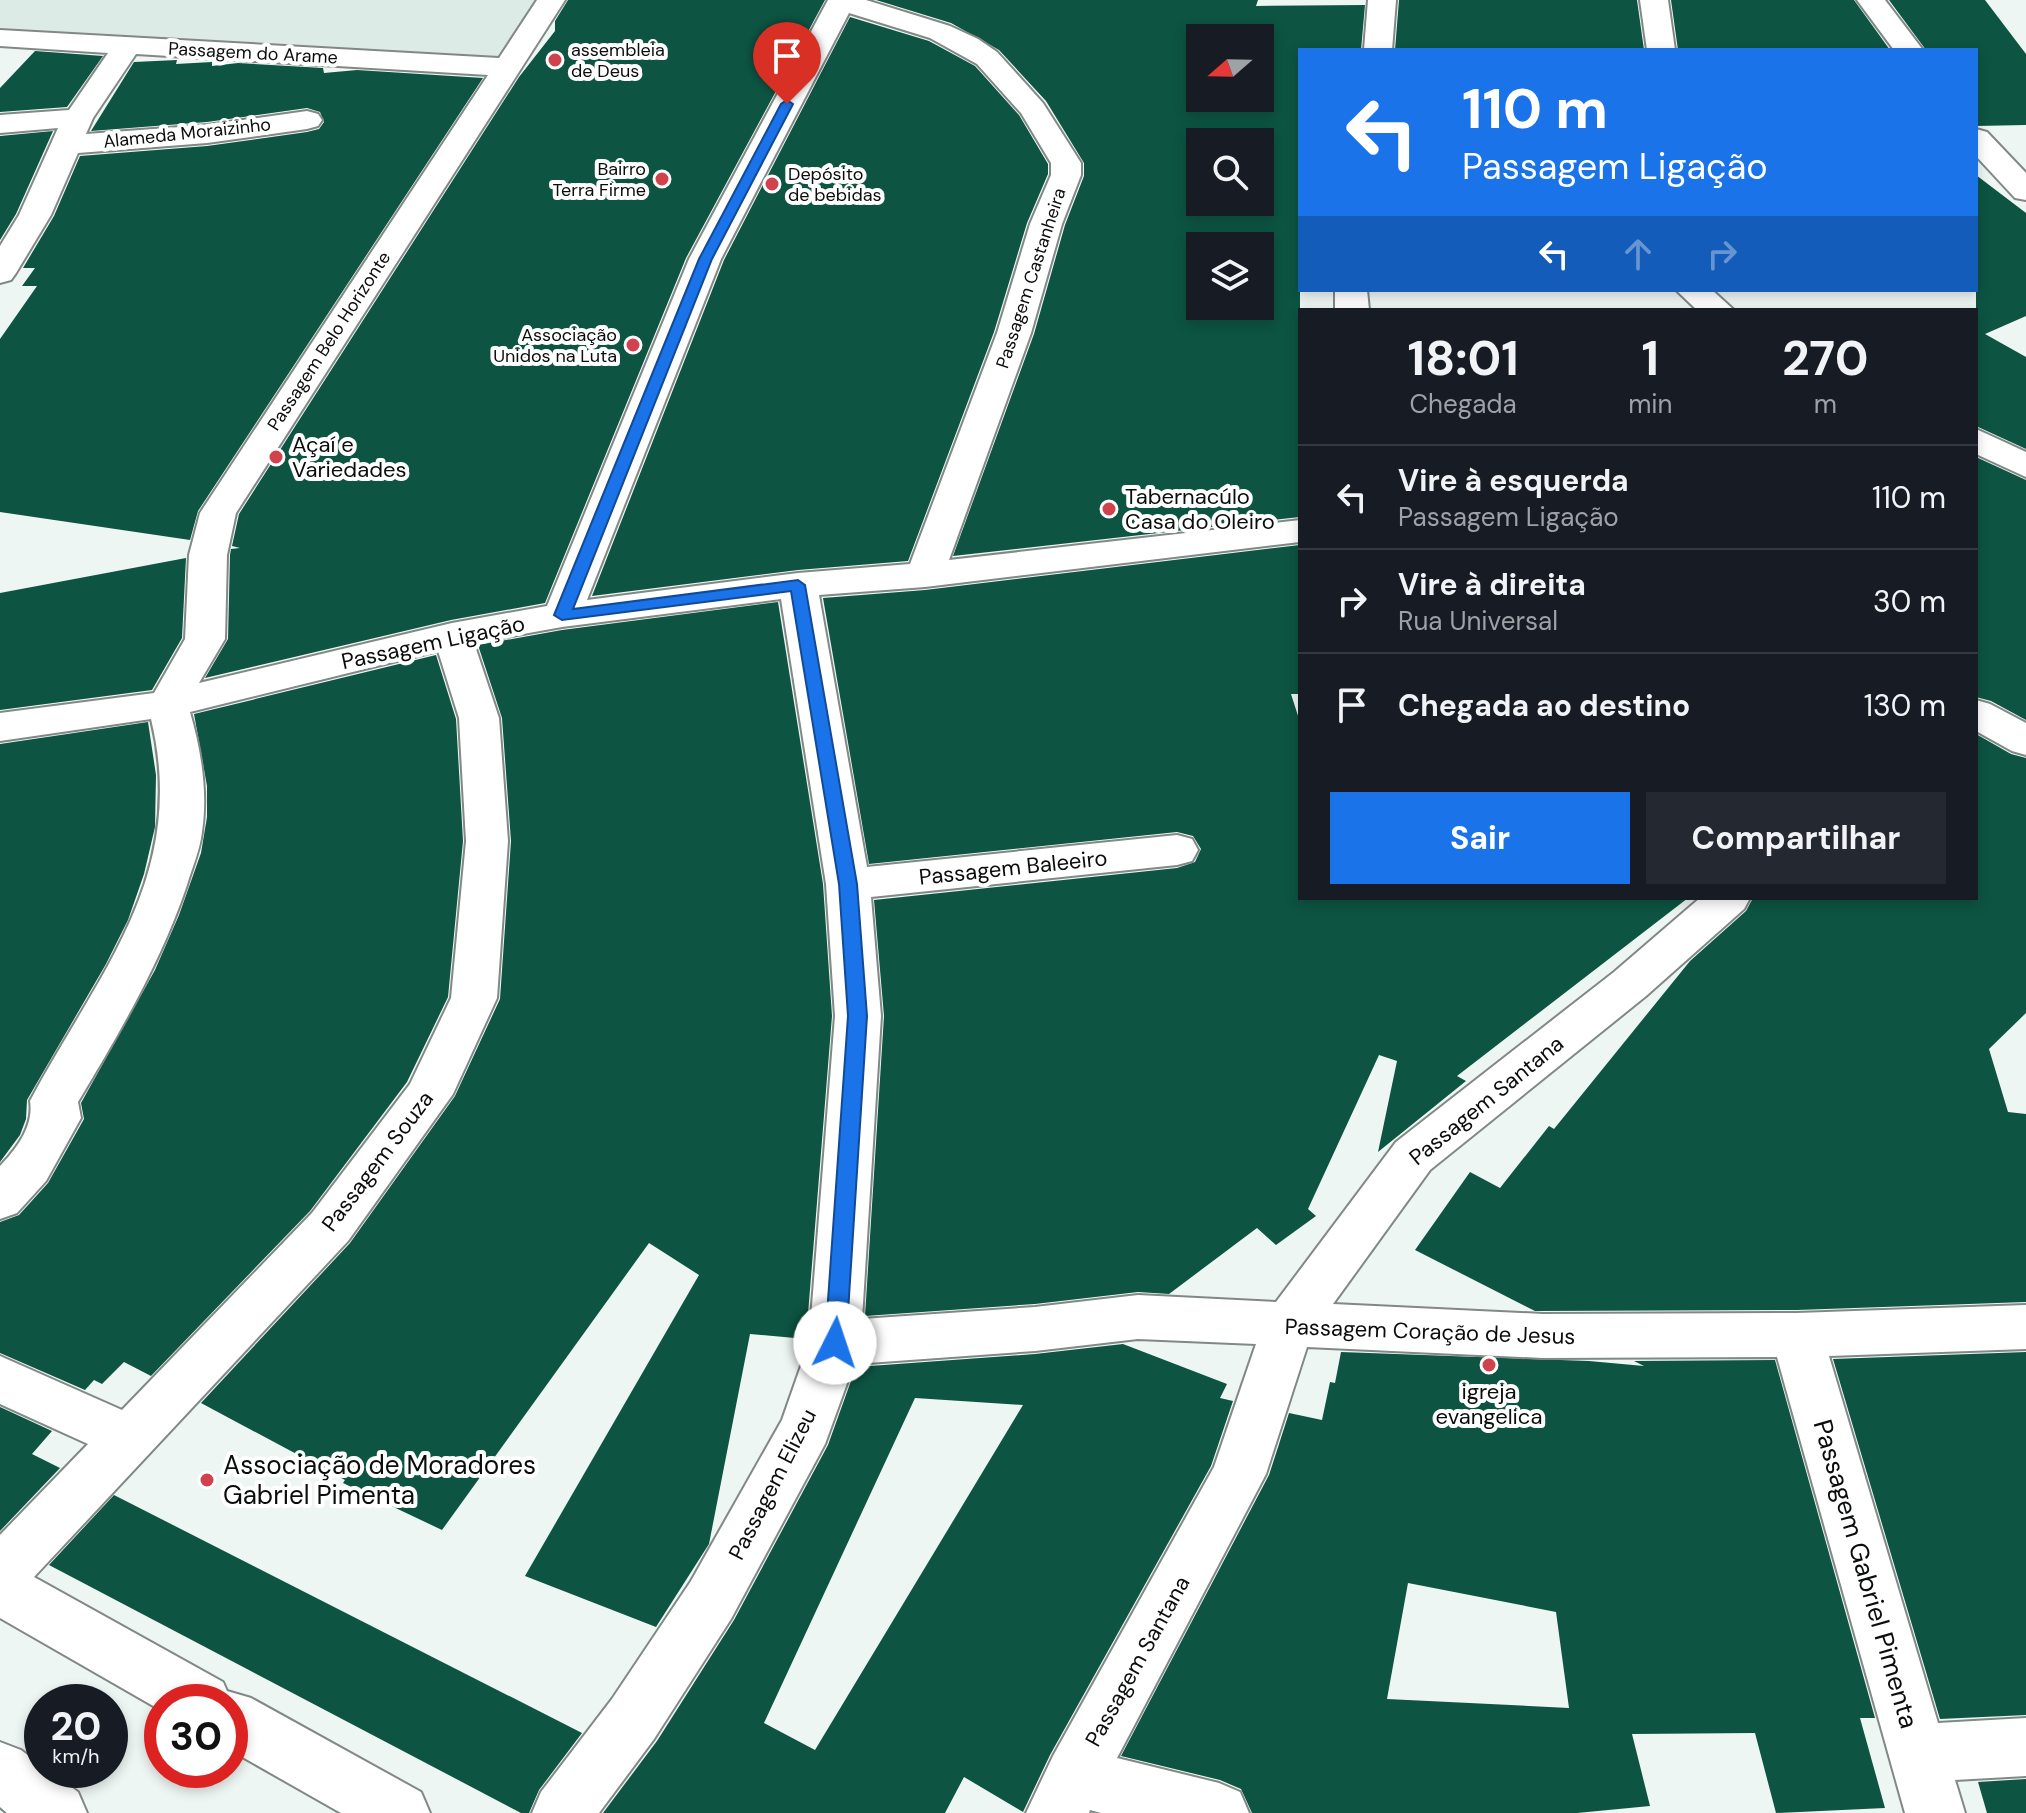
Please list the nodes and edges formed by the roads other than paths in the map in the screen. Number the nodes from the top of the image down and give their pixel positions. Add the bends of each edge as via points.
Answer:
1 (551, 0) edge
2 (842, 0) edge
3 (1382, 0) edge
4 (1654, 0) edge
5 (1871, 0) edge
6 (0, 38) edge
7 (128, 45) junction
8 (1378, 48) edge
9 (1661, 48) edge
10 (1907, 48) edge
11 (506, 67) junction
12 (307, 120) dead end
13 (0, 124) edge
14 (72, 132) junction
15 (1978, 140) edge
16 (2026, 191) edge
17 (0, 273) edge
18 (1694, 292) edge
19 (1714, 308) edge
20 (1978, 441) edge
21 (2026, 466) edge
22 (1298, 531) edge
23 (925, 575) junction
24 (798, 585) junction
25 (562, 615) junction
26 (452, 635) junction
27 (167, 704) junction
28 (1978, 714) edge
29 (0, 727) edge
30 (2026, 741) edge
31 (1177, 850) dead end
32 (848, 884) junction
33 (1726, 900) edge
34 (0, 1199) edge
35 (1288, 1326) junction
36 (2026, 1327) edge
37 (1797, 1335) junction
38 (835, 1343) junction
39 (0, 1379) edge
40 (129, 1438) junction
41 (0, 1574) edge
42 (0, 1588) edge
43 (170, 1684) edge
44 (248, 1728) edge
45 (2026, 1747) edge
46 (1919, 1753) junction
47 (0, 1771) edge
48 (1065, 1795) edge
49 (57, 1813) edge
50 (400, 1813) edge
51 (562, 1813) edge
52 (1219, 1813) edge
53 (1935, 1813) edge

1 - 11 street, Passagem Belo Horizonte
2 - 23 street, Passagem Castanheira via 940,32 987,58 1033,109 1066,163 1014,333
2 - 25 street via 705,259
3 - 8 street
4 - 9 street
5 - 10 street
6 - 7 street, Passagem do Arame
7 - 11 street, Passagem do Arame
7 - 14 street
11 - 27 street, Passagem Belo Horizonte via 218,513 208,555 205,639
12 - 14 street, Alameda Moraizinho via 207,134
13 - 14 street, Alameda Moraizinho
14 - 17 street via 35,215
15 - 16 street
18 - 19 street
20 - 21 street
22 - 23 street, Passagem Ligação
23 - 24 street, Passagem Ligação
24 - 25 street, Passagem Ligação
24 - 32 street, Passagem Elizeu
25 - 26 street, Passagem Ligação
26 - 27 street, Passagem Ligação
26 - 40 street, Passagem Souza via 479,718 486,825 474,998 429,1094 330,1227
27 - 29 street, Passagem Ligação
27 - 34 street via 183,769 181,832 151,929 108,1014 54,1101 57,1118 29,1167
28 - 30 street
31 - 32 street, Passagem Baleeiro
32 - 38 street, Passagem Elizeu via 858,1016
33 - 35 street, Passagem Santana via 1630,984 1413,1156
35 - 37 street, Passagem Coração de Jesus via 1543,1336
35 - 38 street, Passagem Coração de Jesus via 1138,1317
35 - 48 street, Passagem Santana via 1239,1474
36 - 37 street, Passagem Coração de Jesus
37 - 46 street, Passagem Gabriel Pimenta
38 - 51 street, Passagem Elizeu via 806,1427 711,1600 633,1719
39 - 40 street
40 - 41 street, Passagem Souza
42 - 43 street
44 - 50 street
45 - 46 street
46 - 53 street, Passagem Gabriel Pimenta
47 - 49 street
48 - 52 street

